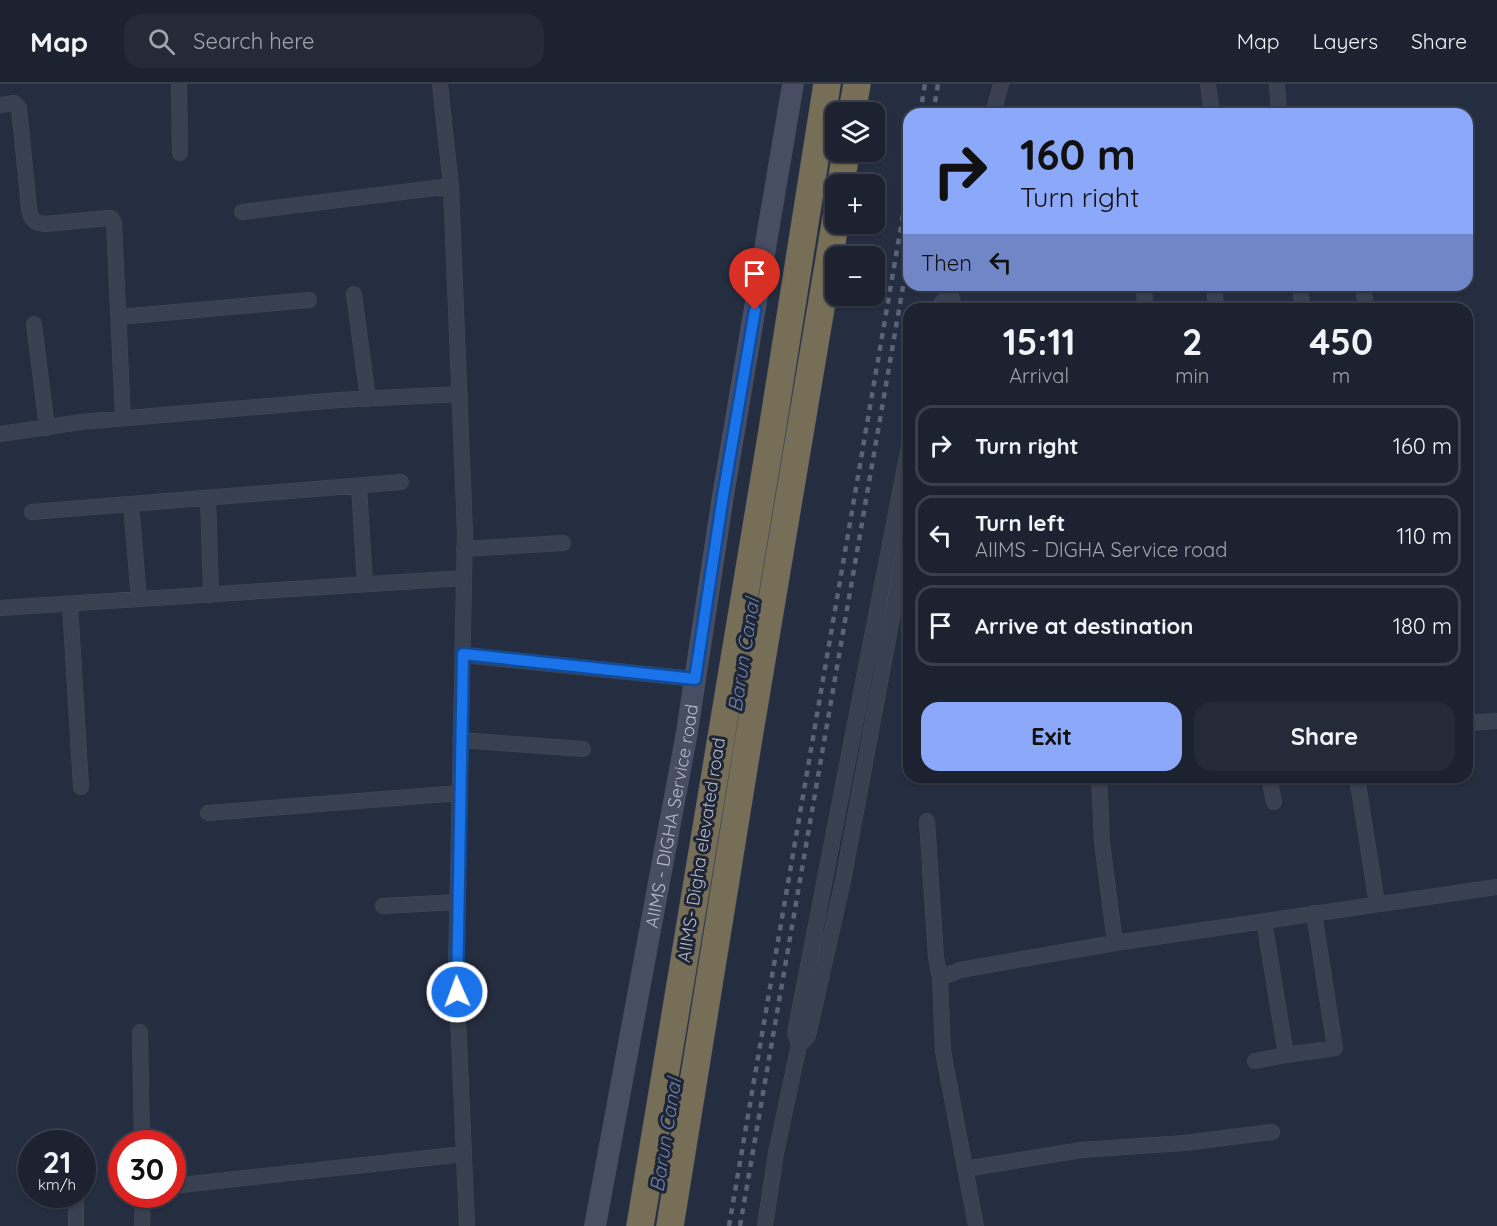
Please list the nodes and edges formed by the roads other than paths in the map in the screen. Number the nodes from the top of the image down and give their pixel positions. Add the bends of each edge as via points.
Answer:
1 (179, 84) edge
2 (440, 84) edge
3 (793, 84) edge
4 (827, 84) edge
5 (857, 84) edge
6 (1001, 84) edge
7 (1208, 84) edge
8 (1277, 84) edge
9 (854, 102) edge
10 (0, 105) edge
11 (995, 108) edge
12 (1211, 108) edge
13 (1279, 108) edge
14 (180, 153) dead end
15 (451, 186) junction
16 (242, 212) dead end
17 (833, 234) edge
18 (354, 294) dead end
19 (309, 300) dead end
20 (119, 317) junction
21 (34, 324) dead end
22 (460, 394) junction
23 (368, 399) junction
24 (123, 418) junction
25 (47, 428) junction
26 (0, 434) edge
27 (903, 476) edge
28 (401, 482) dead end
29 (359, 486) junction
30 (208, 498) junction
31 (131, 504) junction
32 (32, 512) dead end
33 (563, 543) dead end
34 (464, 549) junction
35 (903, 558) edge
36 (464, 578) junction
37 (365, 584) junction
38 (211, 594) junction
39 (139, 599) junction
40 (70, 604) junction
41 (0, 608) edge
42 (463, 654) junction
43 (695, 679) junction
44 (1497, 720) edge
45 (1473, 722) edge
46 (460, 740) junction
47 (583, 749) dead end
48 (1099, 783) edge
49 (1270, 783) edge
50 (1358, 783) edge
51 (81, 787) dead end
52 (459, 793) junction
53 (1274, 802) dead end
54 (208, 813) dead end
55 (927, 821) dead end
56 (1497, 887) edge
57 (458, 902) junction
58 (1377, 904) junction
59 (382, 906) dead end
60 (1314, 914) junction
61 (1264, 921) junction
62 (1115, 943) junction
63 (940, 978) junction
64 (140, 1032) dead end
65 (799, 1045) junction
66 (1286, 1055) junction
67 (1255, 1061) dead end
68 (142, 1130) edge
69 (1272, 1132) dead end
70 (464, 1154) junction
71 (965, 1169) junction
72 (186, 1184) edge
73 (76, 1208) edge
74 (143, 1208) edge
75 (76, 1226) edge
76 (142, 1226) edge
77 (467, 1226) edge
78 (596, 1226) edge
79 (640, 1226) edge
80 (670, 1226) edge
81 (765, 1226) edge
82 (976, 1226) edge

1 - 14 street
2 - 15 street
3 - 43 main road, AIIMS - DIGHA Service road
4 - 79 highway, AIIMS- Digha elevated road
5 - 9 highway
6 - 11 street
7 - 12 street
8 - 13 street
10 - 20 street via 14,103 19,108 32,220 45,224 102,218 113,221
15 - 16 street
15 - 22 street
17 - 80 highway, AIIMS- Digha elevated road
18 - 23 street
19 - 20 street
20 - 24 street
21 - 25 street
22 - 23 street
22 - 34 street
23 - 24 street
24 - 25 street
25 - 26 street
27 - 65 street via 795,1033
28 - 29 street
29 - 30 street
29 - 37 street
30 - 31 street
30 - 38 street
31 - 32 street
31 - 39 street
33 - 34 street
34 - 36 street
35 - 65 street via 843,880 808,1036
36 - 37 street
36 - 42 street
37 - 38 street
38 - 39 street
39 - 40 street
40 - 41 street
40 - 51 street
42 - 43 street
42 - 46 street
43 - 78 main road, AIIMS - DIGHA Service road
44 - 45 street
46 - 47 street
46 - 52 street
48 - 62 street via 1102,842
49 - 53 street
50 - 58 street
52 - 54 street
52 - 57 street
55 - 63 street
56 - 58 street
57 - 59 street
57 - 70 street via 456,969
58 - 60 street
60 - 61 street
60 - 66 street via 1335,1048
61 - 62 street
61 - 66 street
62 - 63 street via 960,970
63 - 71 street via 943,1051
64 - 68 street
65 - 81 street
66 - 67 street
69 - 71 street via 1081,1150
70 - 72 street
70 - 77 street
71 - 82 street
73 - 75 street
74 - 76 street

